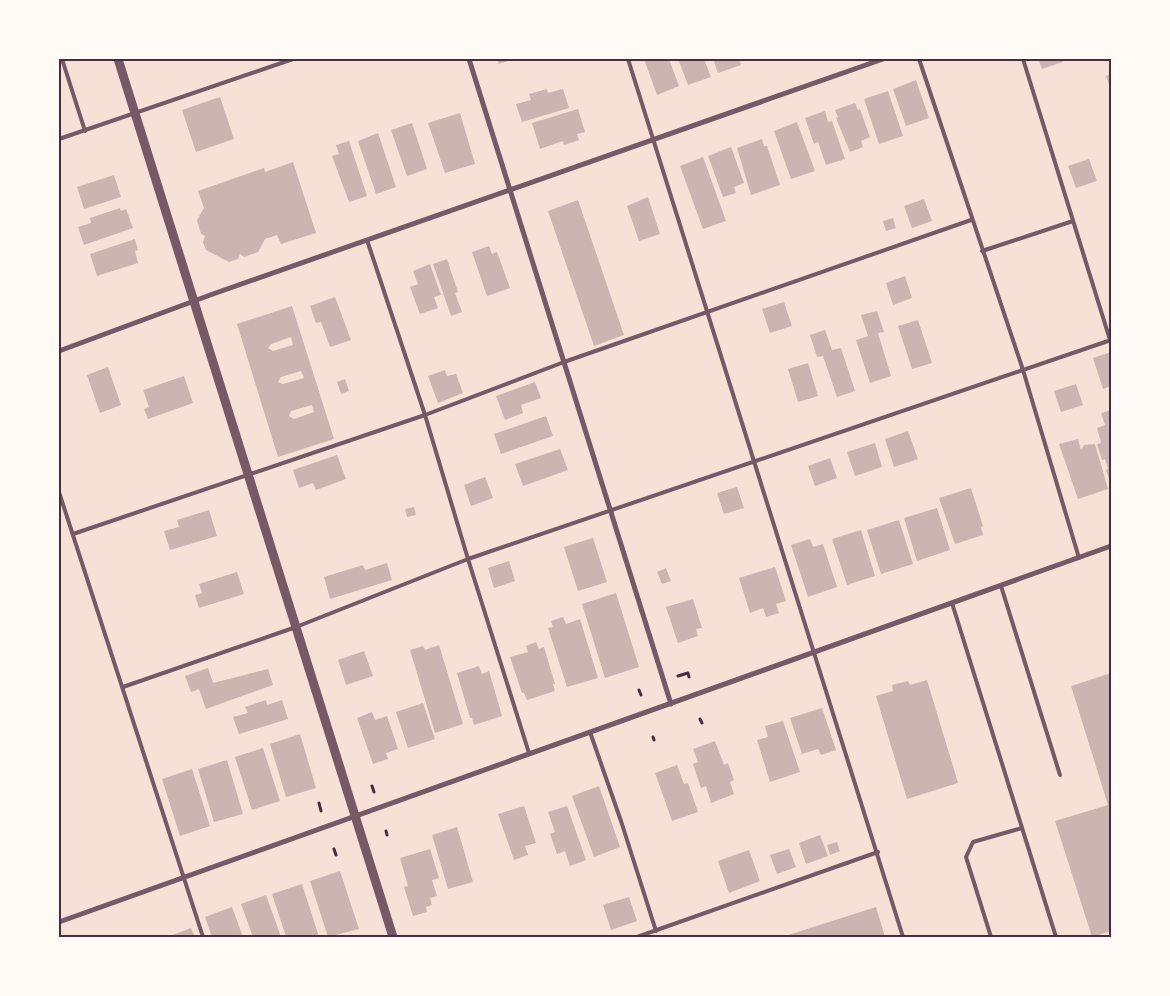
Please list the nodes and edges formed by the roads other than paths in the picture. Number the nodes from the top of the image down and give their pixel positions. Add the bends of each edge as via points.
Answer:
1 (62, 59) edge
2 (118, 59) edge
3 (293, 59) edge
4 (469, 59) edge
5 (628, 59) edge
6 (882, 59) edge
7 (919, 59) edge
8 (1023, 59) edge
9 (135, 115) junction
10 (85, 131) junction
11 (654, 139) junction
12 (59, 140) edge
13 (510, 190) junction
14 (971, 220) junction
15 (1073, 220) junction
16 (367, 240) junction
17 (982, 251) junction
18 (194, 301) junction
19 (708, 311) junction
20 (1111, 340) edge
21 (59, 352) edge
22 (564, 362) junction
23 (1023, 370) junction
24 (425, 415) junction
25 (755, 462) junction
26 (248, 475) junction
27 (59, 492) edge
28 (611, 512) junction
29 (72, 534) junction
30 (1111, 546) edge
31 (1079, 558) junction
32 (468, 559) junction
33 (1001, 586) junction
34 (952, 603) junction
35 (296, 627) junction
36 (812, 653) junction
37 (123, 687) junction
38 (671, 704) junction
39 (590, 732) junction
40 (529, 753) junction
41 (1060, 775) dead end
42 (355, 815) junction
43 (1022, 828) junction
44 (878, 852) junction
45 (184, 876) junction
46 (59, 922) edge
47 (656, 931) junction
48 (203, 937) edge
49 (393, 937) edge
50 (637, 937) edge
51 (903, 937) edge
52 (990, 937) edge
53 (1056, 937) edge

1 - 10 lane
2 - 9 street
3 - 9 lane
4 - 13 street
5 - 11 lane
6 - 11 street
7 - 14 lane
8 - 15 lane
9 - 10 lane
9 - 18 street
10 - 12 lane
11 - 13 street
11 - 19 lane
13 - 16 street
13 - 22 street
14 - 17 lane
14 - 19 lane
15 - 17 lane
15 - 20 lane
16 - 18 street
16 - 24 lane
17 - 23 lane
18 - 21 street
18 - 26 street
19 - 22 lane
19 - 25 lane
20 - 23 lane
22 - 24 lane
22 - 28 street
23 - 25 lane
23 - 31 lane
24 - 26 lane
24 - 32 lane
25 - 28 lane
25 - 36 lane
26 - 29 lane
26 - 35 street
27 - 29 lane
28 - 32 lane
28 - 38 street
29 - 37 lane
30 - 31 street
31 - 33 street
32 - 35 lane
32 - 40 lane
33 - 34 street
33 - 41 lane
34 - 36 street
34 - 43 lane
35 - 37 lane
35 - 42 street
36 - 38 street
36 - 44 lane
37 - 45 lane
38 - 39 street
39 - 40 street
39 - 47 lane
40 - 42 street
42 - 45 street
42 - 49 street
43 - 52 lane via 973,842 966,857
43 - 53 lane
44 - 47 lane
44 - 51 lane
45 - 46 street
45 - 48 lane
47 - 50 lane

